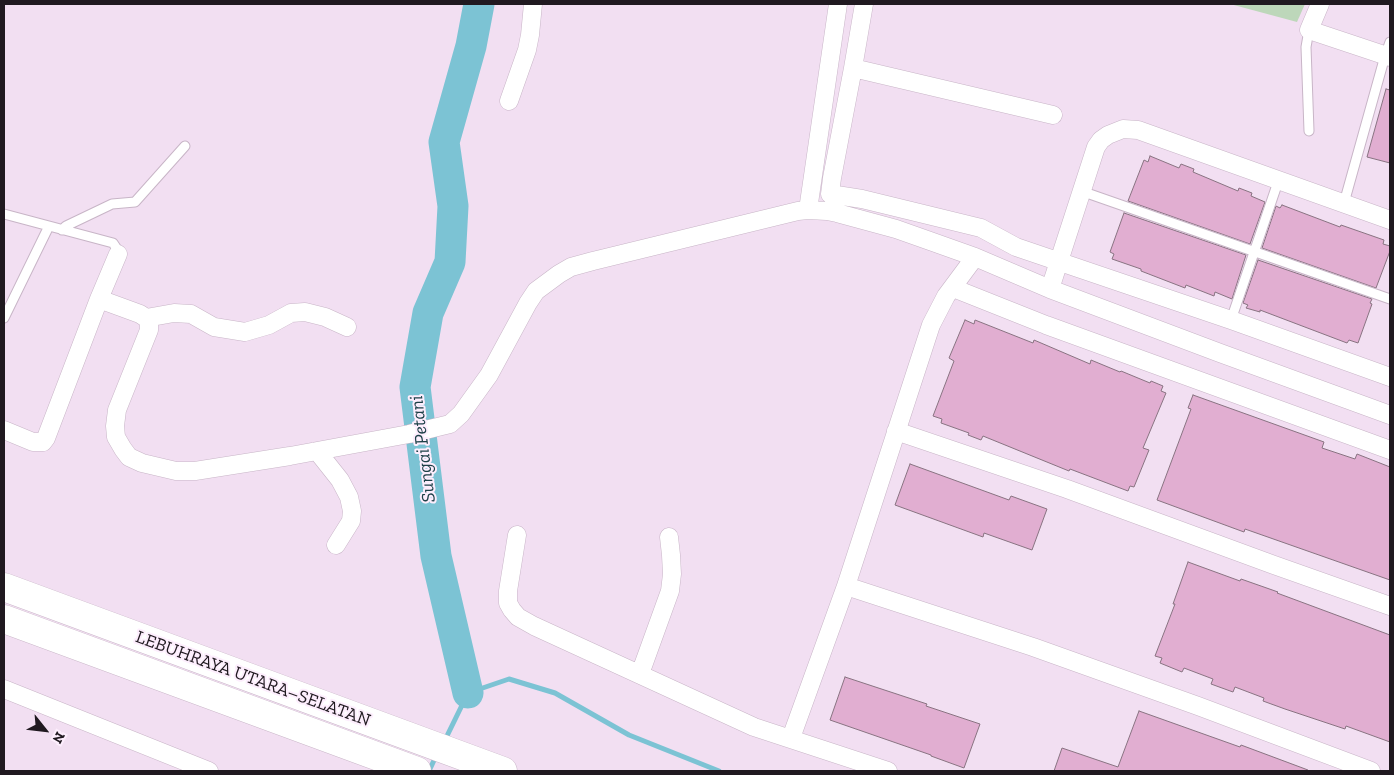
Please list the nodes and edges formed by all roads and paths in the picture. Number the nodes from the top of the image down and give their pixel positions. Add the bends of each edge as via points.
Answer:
1 (533, 4) edge
2 (838, 4) edge
3 (864, 4) edge
4 (1320, 4) edge
5 (1310, 30) junction
6 (1388, 52) edge
7 (853, 68) junction
8 (509, 101) dead end
9 (1053, 115) dead end
10 (1309, 131) dead end
11 (185, 146) dead end
12 (1278, 179) junction
13 (1081, 191) junction
14 (829, 202) junction
15 (1344, 203) junction
16 (808, 210) junction
17 (4, 214) edge
18 (1390, 220) edge
19 (48, 226) junction
20 (62, 230) junction
21 (1254, 252) junction
22 (118, 254) joint
23 (975, 257) junction
24 (1058, 261) junction
25 (953, 288) junction
26 (1050, 289) junction
27 (99, 299) junction
28 (1390, 299) edge
29 (4, 318) edge
30 (146, 318) junction
31 (1231, 320) junction
32 (347, 327) dead end
33 (1389, 374) edge
34 (1390, 415) edge
35 (4, 430) edge
36 (896, 431) junction
37 (1390, 450) edge
38 (317, 451) junction
39 (517, 535) dead end
40 (668, 537) dead end
41 (336, 545) dead end
42 (846, 586) junction
43 (4, 587) edge
44 (1390, 606) edge
45 (4, 619) edge
46 (640, 674) junction
47 (4, 689) edge
48 (791, 738) junction
49 (496, 768) edge
50 (209, 771) edge
51 (417, 771) edge
52 (888, 771) edge
53 (1371, 771) edge

1 - 8 street via 527,50
2 - 16 street
3 - 7 street
4 - 5 street
5 - 6 street
5 - 10 lane via 1306,47
6 - 15 lane
7 - 9 street
7 - 14 street
11 - 20 lane via 135,202 112,204
12 - 13 street via 1138,130 1123,129 1108,135 1096,147
12 - 15 street
12 - 21 lane
13 - 21 lane
13 - 24 street
14 - 16 street
14 - 23 street
14 - 24 street via 862,199 981,228 1016,246
15 - 18 street
16 - 38 street via 571,267 536,291 489,375 450,424
17 - 19 lane
19 - 20 lane
19 - 29 lane
20 - 22 lane via 113,243
21 - 28 lane
21 - 31 lane
22 - 27 street
23 - 25 street
23 - 26 street
24 - 26 street
24 - 31 street
25 - 36 street via 931,325
25 - 37 street
26 - 34 street
27 - 30 street
27 - 35 street via 46,438 42,442 33,442
30 - 32 street via 190,314 214,327 245,332 269,326 291,313 304,312
30 - 38 street via 149,330 117,410 115,426 116,437 129,457 176,471 195,471
31 - 33 street
36 - 42 street
36 - 44 street
38 - 41 street via 340,480 352,511 351,521
39 - 46 street via 508,603 518,617
40 - 46 street via 672,574 670,591
42 - 48 street
42 - 53 street via 1042,650
43 - 49 highway, LEBUHRAYA UTARA–SELATAN
45 - 51 highway, LEBUHRAYA UTARA–SELATAN
46 - 48 street via 754,727
47 - 50 street
48 - 52 street

